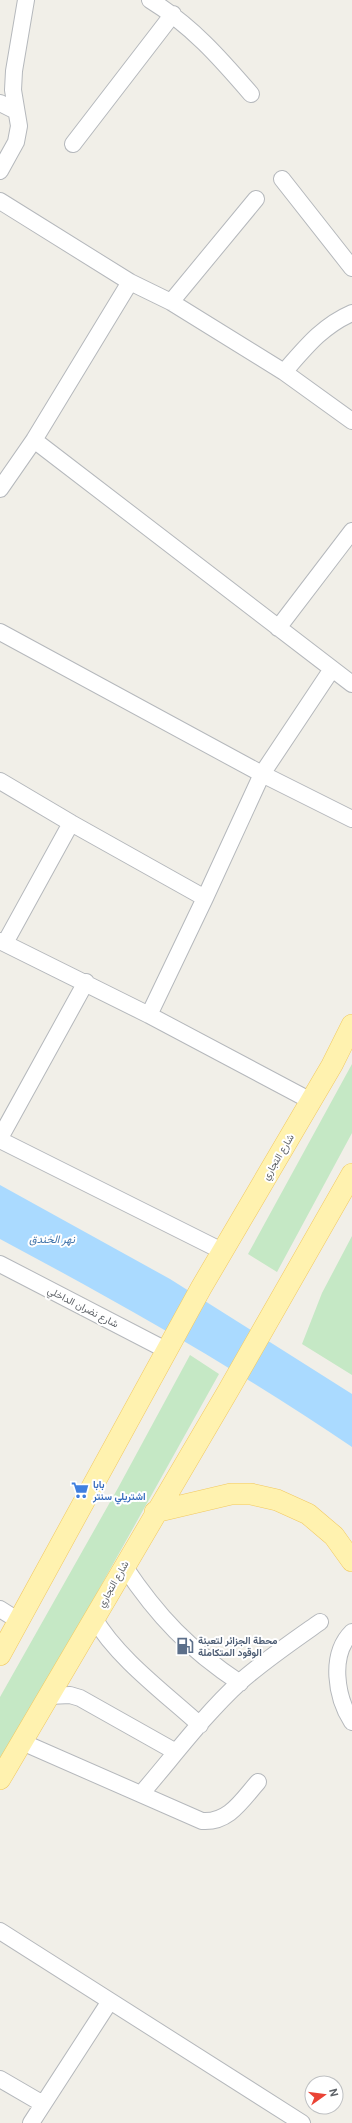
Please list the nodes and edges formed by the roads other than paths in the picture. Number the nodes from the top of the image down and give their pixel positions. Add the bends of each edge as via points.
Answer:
1 (26, 0) edge
2 (150, 0) edge
3 (173, 14) junction
4 (251, 94) dead end
5 (0, 103) edge
6 (16, 111) junction
7 (73, 144) dead end
8 (0, 171) edge
9 (282, 179) dead end
10 (256, 198) dead end
11 (0, 201) edge
12 (352, 268) edge
13 (130, 282) junction
14 (171, 302) junction
15 (352, 313) edge
16 (284, 372) junction
17 (352, 421) edge
18 (34, 440) junction
19 (0, 489) edge
20 (352, 531) edge
21 (278, 628) junction
22 (0, 632) edge
23 (332, 669) junction
24 (352, 684) edge
25 (262, 774) junction
26 (0, 781) edge
27 (352, 819) edge
28 (71, 823) junction
29 (205, 898) junction
30 (2, 942) edge
31 (86, 982) junction
32 (149, 1015) junction
33 (352, 1025) edge
34 (311, 1101) junction
35 (0, 1139) edge
36 (352, 1174) edge
37 (222, 1251) junction
38 (0, 1264) edge
39 (166, 1350) junction
40 (155, 1512) junction
41 (352, 1561) edge
42 (124, 1566) junction
43 (0, 1609) edge
44 (94, 1618) junction
45 (19, 1621) junction
46 (320, 1622) dead end
47 (352, 1632) edge
48 (0, 1656) edge
49 (240, 1683) junction
50 (49, 1696) junction
51 (352, 1722) edge
52 (200, 1725) junction
53 (22, 1742) junction
54 (176, 1752) junction
55 (0, 1778) edge
56 (258, 1782) dead end
57 (141, 1794) junction
58 (0, 1931) edge
59 (110, 2001) junction
60 (0, 2079) edge
61 (43, 2104) junction
62 (30, 2123) edge
63 (302, 2123) edge

1 - 6 street via 14,71
2 - 3 street
3 - 4 street via 205,42
3 - 7 street
5 - 6 street
6 - 8 street via 19,126 16,142
9 - 12 street
10 - 14 street
11 - 13 street
13 - 14 street
13 - 18 street
14 - 16 street
15 - 16 street via 340,318 318,334
16 - 17 street
18 - 19 street
18 - 21 street
20 - 21 street
21 - 23 street
22 - 25 street
23 - 24 street
23 - 25 street
25 - 27 street
25 - 29 street
26 - 28 street
28 - 29 street
28 - 30 street
29 - 32 street
30 - 31 street
31 - 32 street
31 - 35 street
32 - 34 street
33 - 34 main road, شارع التجاري
34 - 37 main road, شارع التجاري
35 - 37 street
36 - 40 main road, شارع التجاري via 228,1391
37 - 39 main road, شارع التجاري
38 - 39 street, شارع نضران الداخلي
39 - 45 main road
40 - 41 main road via 231,1494 251,1494 277,1500 308,1514 334,1536
40 - 42 main road, شارع التجاري
42 - 44 main road, شارع التجاري
42 - 49 street via 143,1595 178,1634 212,1664
43 - 45 street
44 - 50 main road, شارع التجاري
44 - 52 street via 121,1653
45 - 48 main road
46 - 49 street via 274,1654
47 - 51 street via 340,1652 336,1668 347,1714
49 - 52 street
50 - 53 main road, شارع التجاري
50 - 54 street via 80,1698
52 - 54 street
53 - 55 main road, شارع التجاري
53 - 57 street
54 - 57 street
56 - 57 street via 229,1814 210,1822 202,1821
58 - 59 street
59 - 61 street
59 - 63 street
60 - 61 street
61 - 62 street

